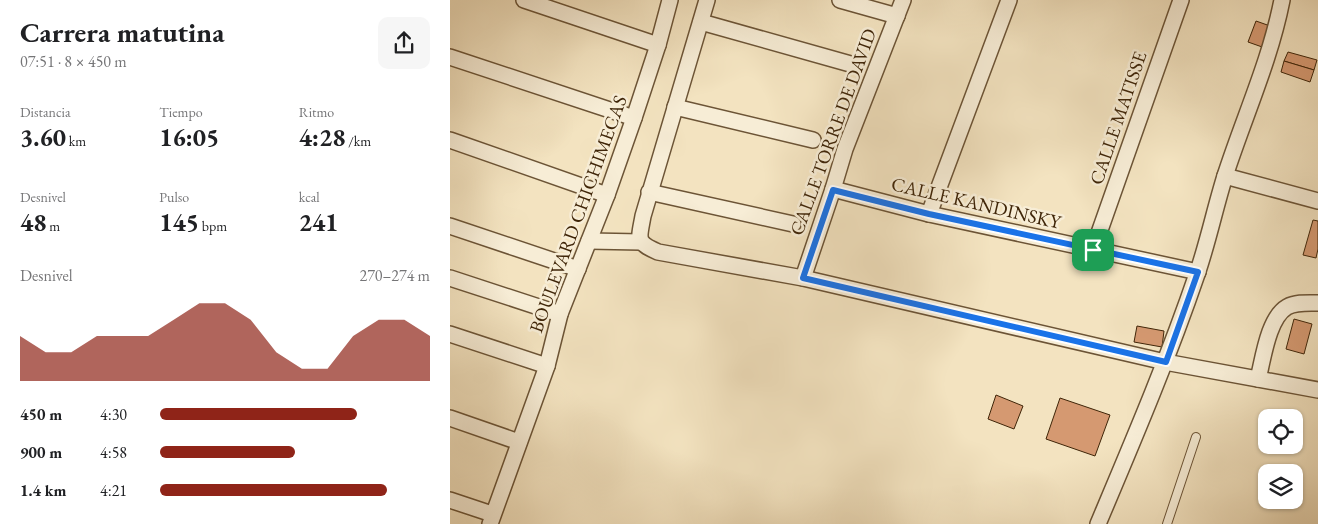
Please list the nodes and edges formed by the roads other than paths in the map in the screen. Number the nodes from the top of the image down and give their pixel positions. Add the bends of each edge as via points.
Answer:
1 (524, 0) edge
2 (670, 0) edge
3 (707, 0) edge
4 (840, 0) edge
5 (903, 0) edge
6 (1009, 0) edge
7 (1181, 0) edge
8 (1282, 0) edge
9 (897, 16) junction
10 (701, 22) junction
11 (658, 45) junction
12 (450, 57) edge
13 (854, 65) dead end
14 (675, 107) junction
15 (634, 118) junction
16 (450, 140) edge
17 (813, 140) dead end
18 (1226, 176) junction
19 (833, 190) junction
20 (649, 192) junction
21 (607, 195) junction
22 (1318, 201) edge
23 (929, 214) junction
24 (793, 224) dead end
25 (450, 226) edge
26 (589, 241) junction
27 (641, 242) junction
28 (1093, 250) junction
29 (578, 270) junction
30 (1198, 272) junction
31 (450, 278) edge
32 (803, 278) junction
33 (1318, 303) edge
34 (560, 314) junction
35 (450, 334) edge
36 (1166, 362) junction
37 (547, 366) junction
38 (1258, 379) junction
39 (1318, 390) edge
40 (450, 418) edge
41 (1196, 437) dead end
42 (519, 442) junction
43 (450, 500) edge
44 (491, 519) edge
45 (1098, 524) edge
46 (1167, 524) edge

1 - 11 street
2 - 11 street, BOULEVARD CHICHIMECAS
3 - 10 street
4 - 9 street
5 - 9 street, CALLE TORRE DE DAVID
6 - 23 street
7 - 28 street, CALLE MATISSE
8 - 18 street via 1276,32
9 - 19 street, CALLE TORRE DE DAVID via 845,149
10 - 13 street
10 - 14 street
11 - 15 street, BOULEVARD CHICHIMECAS
12 - 15 street
14 - 17 street
14 - 20 street
15 - 21 street, BOULEVARD CHICHIMECAS
16 - 21 street
18 - 22 street
18 - 30 street
19 - 23 street, CALLE KANDINSKY
19 - 32 street, CALLE TORRE DE DAVID
20 - 24 street
20 - 27 street via 640,230
21 - 26 street, BOULEVARD CHICHIMECAS
23 - 28 street, CALLE KANDINSKY
25 - 29 street
26 - 27 street
26 - 29 street, BOULEVARD CHICHIMECAS
27 - 32 street via 658,252
28 - 30 street, CALLE KANDINSKY
29 - 34 street, BOULEVARD CHICHIMECAS
30 - 36 street
31 - 34 street
32 - 36 street
33 - 38 street via 1296,304 1278,315
34 - 37 street, BOULEVARD CHICHIMECAS
35 - 37 street
36 - 38 street
36 - 45 street
37 - 42 street, BOULEVARD CHICHIMECAS
38 - 39 street
40 - 42 street
41 - 46 lane
42 - 44 street, BOULEVARD CHICHIMECAS
43 - 44 street

